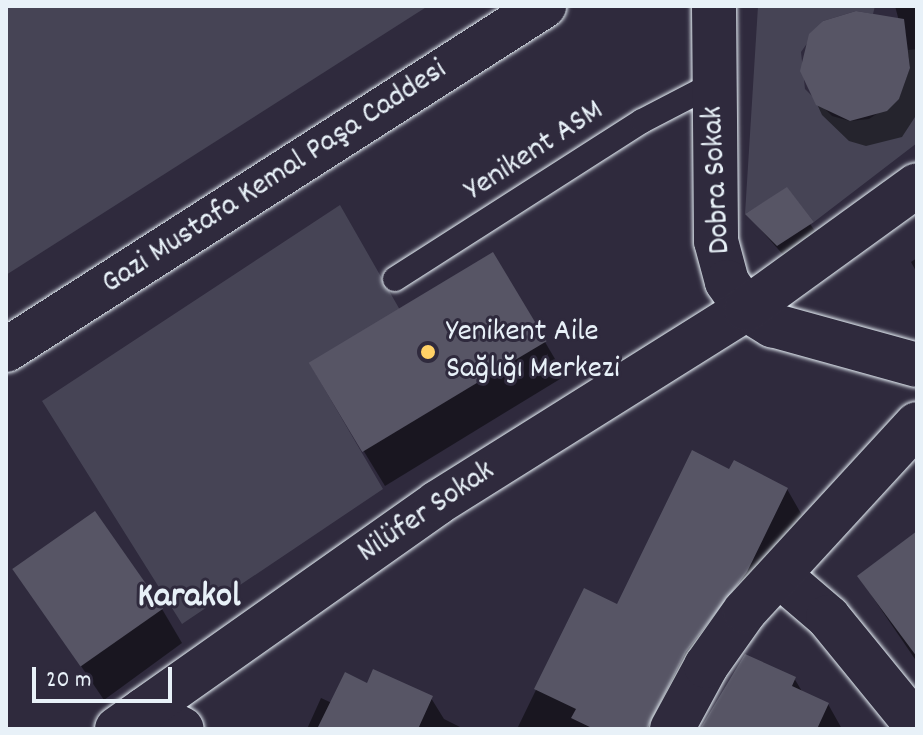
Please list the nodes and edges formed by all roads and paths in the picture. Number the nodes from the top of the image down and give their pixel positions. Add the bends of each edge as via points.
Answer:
1 (544, 6) edge
2 (714, 6) edge
3 (713, 84) junction
4 (917, 185) edge
5 (395, 279) dead end
6 (746, 309) junction
7 (6, 350) edge
8 (917, 365) edge
9 (917, 424) edge
10 (779, 575) junction
11 (130, 720) edge
12 (917, 726) edge
13 (182, 729) edge
14 (672, 729) edge

1 - 7 street, Gazi Mustafa Kemal Paşa Caddesi
2 - 3 street, Dobra Sokak
3 - 5 lane, Yenikent ASM via 642,121
3 - 6 street, Dobra Sokak via 716,241 727,282
4 - 6 street, Nilüfer Sokak
6 - 8 street via 801,335 878,350
6 - 11 street, Nilüfer Sokak via 437,503
9 - 10 street
10 - 12 street via 828,617
10 - 14 street via 706,666
11 - 13 street

